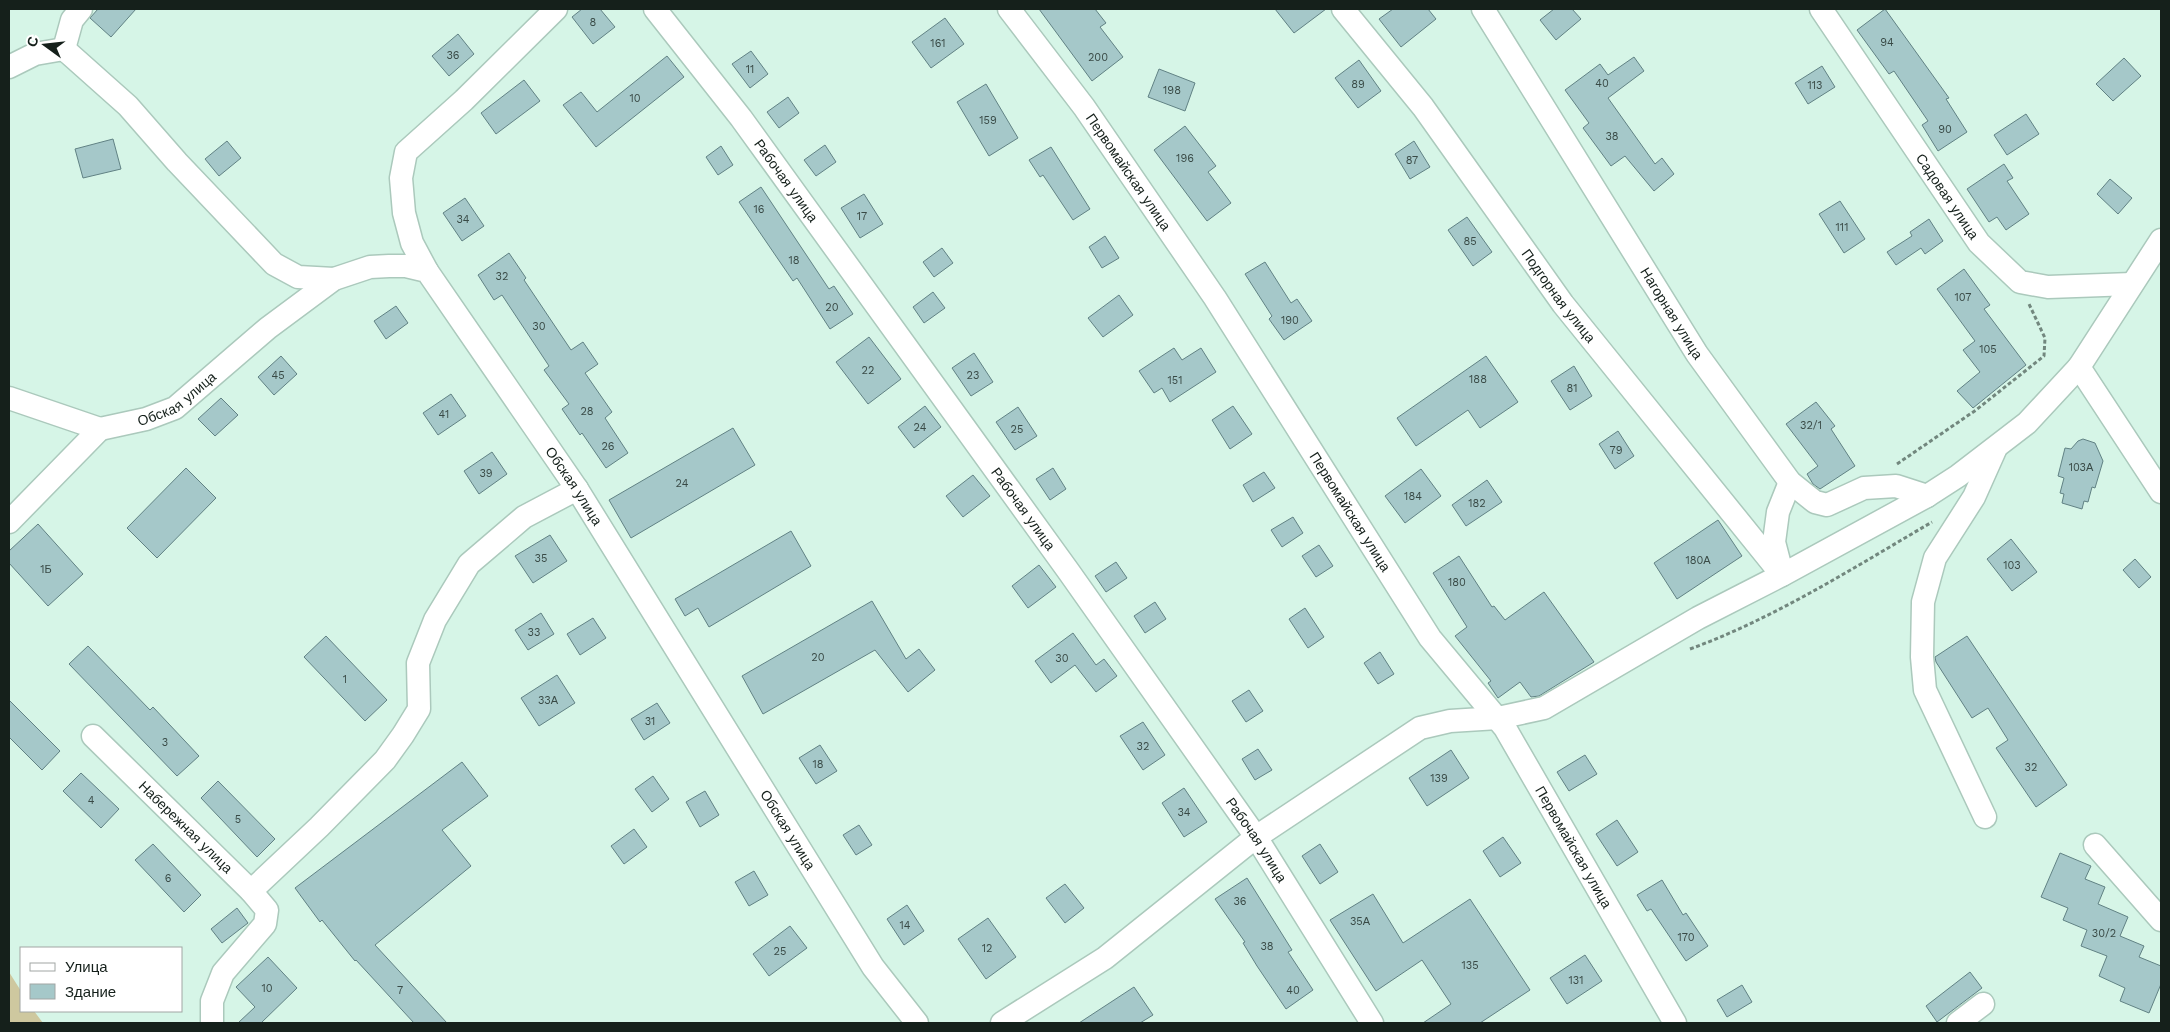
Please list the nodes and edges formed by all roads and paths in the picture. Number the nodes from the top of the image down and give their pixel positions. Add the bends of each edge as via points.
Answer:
1 (81, 9) edge
2 (556, 9) edge
3 (656, 9) edge
4 (1010, 9) edge
5 (1343, 9) edge
6 (1483, 9) edge
7 (1821, 9) edge
8 (64, 49) junction
9 (9, 66) edge
10 (2161, 240) edge
11 (427, 271) junction
12 (334, 279) junction
13 (2020, 282) junction
14 (2132, 284) junction
15 (2079, 366) junction
16 (9, 398) edge
17 (100, 429) junction
18 (1997, 447) junction
19 (1896, 466) dead end
20 (1790, 482) junction
21 (578, 488) junction
22 (2161, 492) edge
23 (1927, 496) junction
24 (9, 522) edge
25 (1782, 575) junction
26 (1498, 718) junction
27 (93, 736) dead end
28 (1985, 817) dead end
29 (1256, 837) junction
30 (2094, 845) dead end
31 (250, 891) junction
32 (2161, 920) edge
33 (1983, 1004) dead end
34 (212, 1023) edge
35 (917, 1023) edge
36 (1002, 1023) edge
37 (1372, 1023) edge
38 (1675, 1023) edge
39 (1958, 1023) edge

1 - 8 street via 72,20
2 - 11 street via 406,152 401,178 404,213 412,243
3 - 29 street, Рабочая улица via 741,118
4 - 26 street, Первомайская улица via 1084,107 1215,298 1430,638
5 - 25 street, Подгорная улица via 1423,107 1563,304
6 - 20 street, Нагорная улица via 1697,354
7 - 13 street, Садовая улица via 1979,243
8 - 9 street via 35,54
8 - 12 street via 128,106 274,264 298,277
10 - 14 street
11 - 12 street, Обская улица via 406,266 370,267
11 - 21 street, Обская улица
12 - 17 street, Обская улица via 268,328 175,408 146,420
13 - 14 street via 2056,287
13 - 19 path via 2045,338 2044,356 1976,410
14 - 15 street
15 - 18 street via 2027,424
15 - 22 street
16 - 17 street
17 - 24 street
18 - 23 street
18 - 28 street via 1974,497 1935,558 1923,602 1925,690
20 - 23 street, Нагорная улица via 1815,502 1827,505 1873,487 1896,486
20 - 25 street via 1778,512 1774,542
21 - 31 street via 524,517 469,564 435,620 418,664 418,710 403,736 385,760 319,827
21 - 35 street, Обская улица via 873,967
23 - 25 street
25 - 26 street via 1698,618 1544,708
26 - 29 street via 1450,721 1420,728
26 - 38 street, Первомайская улица
27 - 31 street, Набережная улица
29 - 36 street via 1105,958
29 - 37 street, Рабочая улица
30 - 32 street
31 - 34 street, Набережная улица via 267,910 265,924 223,973 212,1001
33 - 39 street

